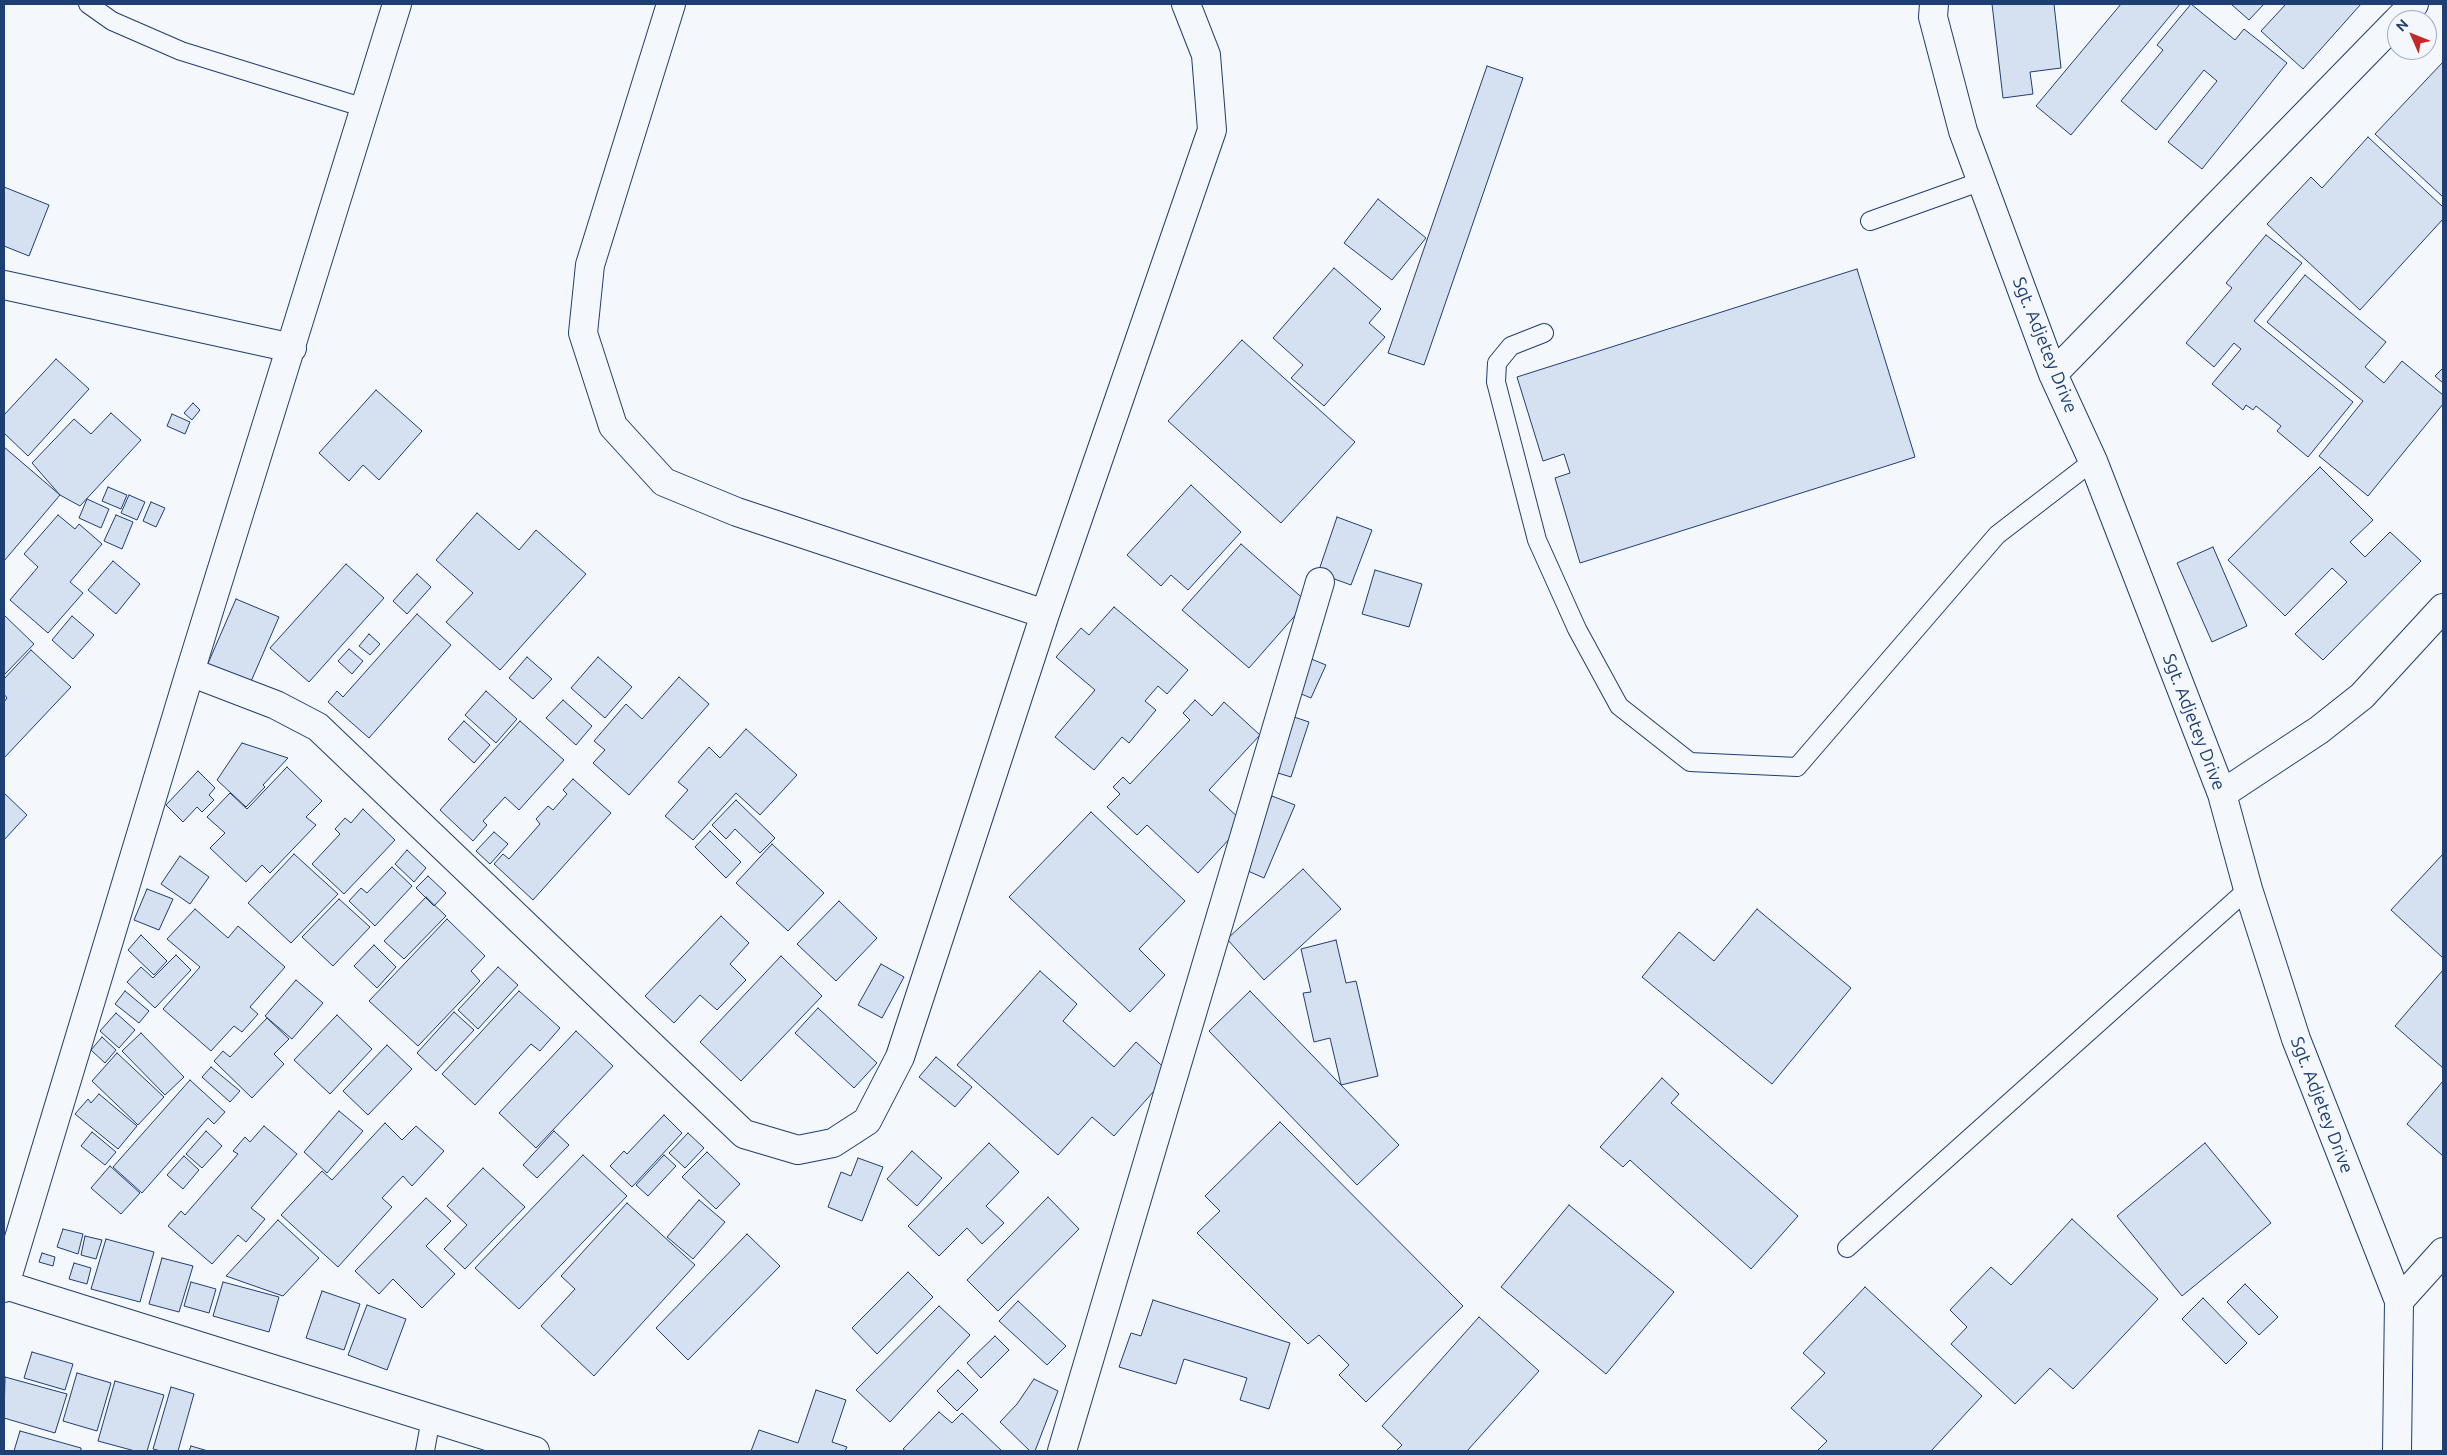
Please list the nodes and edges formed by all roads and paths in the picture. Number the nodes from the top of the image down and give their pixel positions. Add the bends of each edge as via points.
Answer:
1 (88, 4) edge
2 (397, 4) edge
3 (671, 4) edge
4 (1186, 4) edge
5 (1934, 4) edge
6 (2387, 31) edge
7 (365, 108) junction
8 (1982, 181) junction
9 (1870, 221) dead end
10 (4, 285) edge
11 (1544, 333) dead end
12 (292, 348) junction
13 (2053, 374) junction
14 (2093, 461) junction
15 (1320, 582) dead end
16 (2443, 608) edge
17 (1045, 614) junction
18 (190, 672) junction
19 (2222, 794) junction
20 (2248, 889) junction
21 (1847, 1248) dead end
22 (2443, 1252) edge
23 (4, 1287) edge
24 (2399, 1300) junction
25 (431, 1418) junction
26 (425, 1451) edge
27 (534, 1451) edge
28 (1062, 1451) edge
29 (2397, 1451) edge

1 - 7 lane via 112,21 181,51
2 - 7 street
3 - 17 street via 590,265 583,333 612,426 664,482 737,512
4 - 17 street via 1206,55 1212,130
5 - 8 street, Sgt. Adjetey Drive via 1933,17 1963,132
6 - 13 street
7 - 12 street
8 - 9 lane
8 - 13 street, Sgt. Adjetey Drive
10 - 12 street
11 - 14 lane via 1511,346 1496,363 1496,382 1537,540 1577,630 1619,706 1690,762 1796,767 1997,535
12 - 18 street
13 - 14 street, Sgt. Adjetey Drive
14 - 19 street, Sgt. Adjetey Drive
15 - 28 street
16 - 19 street via 2362,696 2319,730
17 - 18 street via 900,1057 867,1121 833,1143 798,1150 744,1134 318,727 276,705
18 - 23 street
19 - 20 street, Sgt. Adjetey Drive
20 - 21 lane
20 - 24 street, Sgt. Adjetey Drive via 2296,1040
22 - 24 street
23 - 25 street
24 - 29 street, Sgt. Adjetey Drive
25 - 26 lane
25 - 27 street

